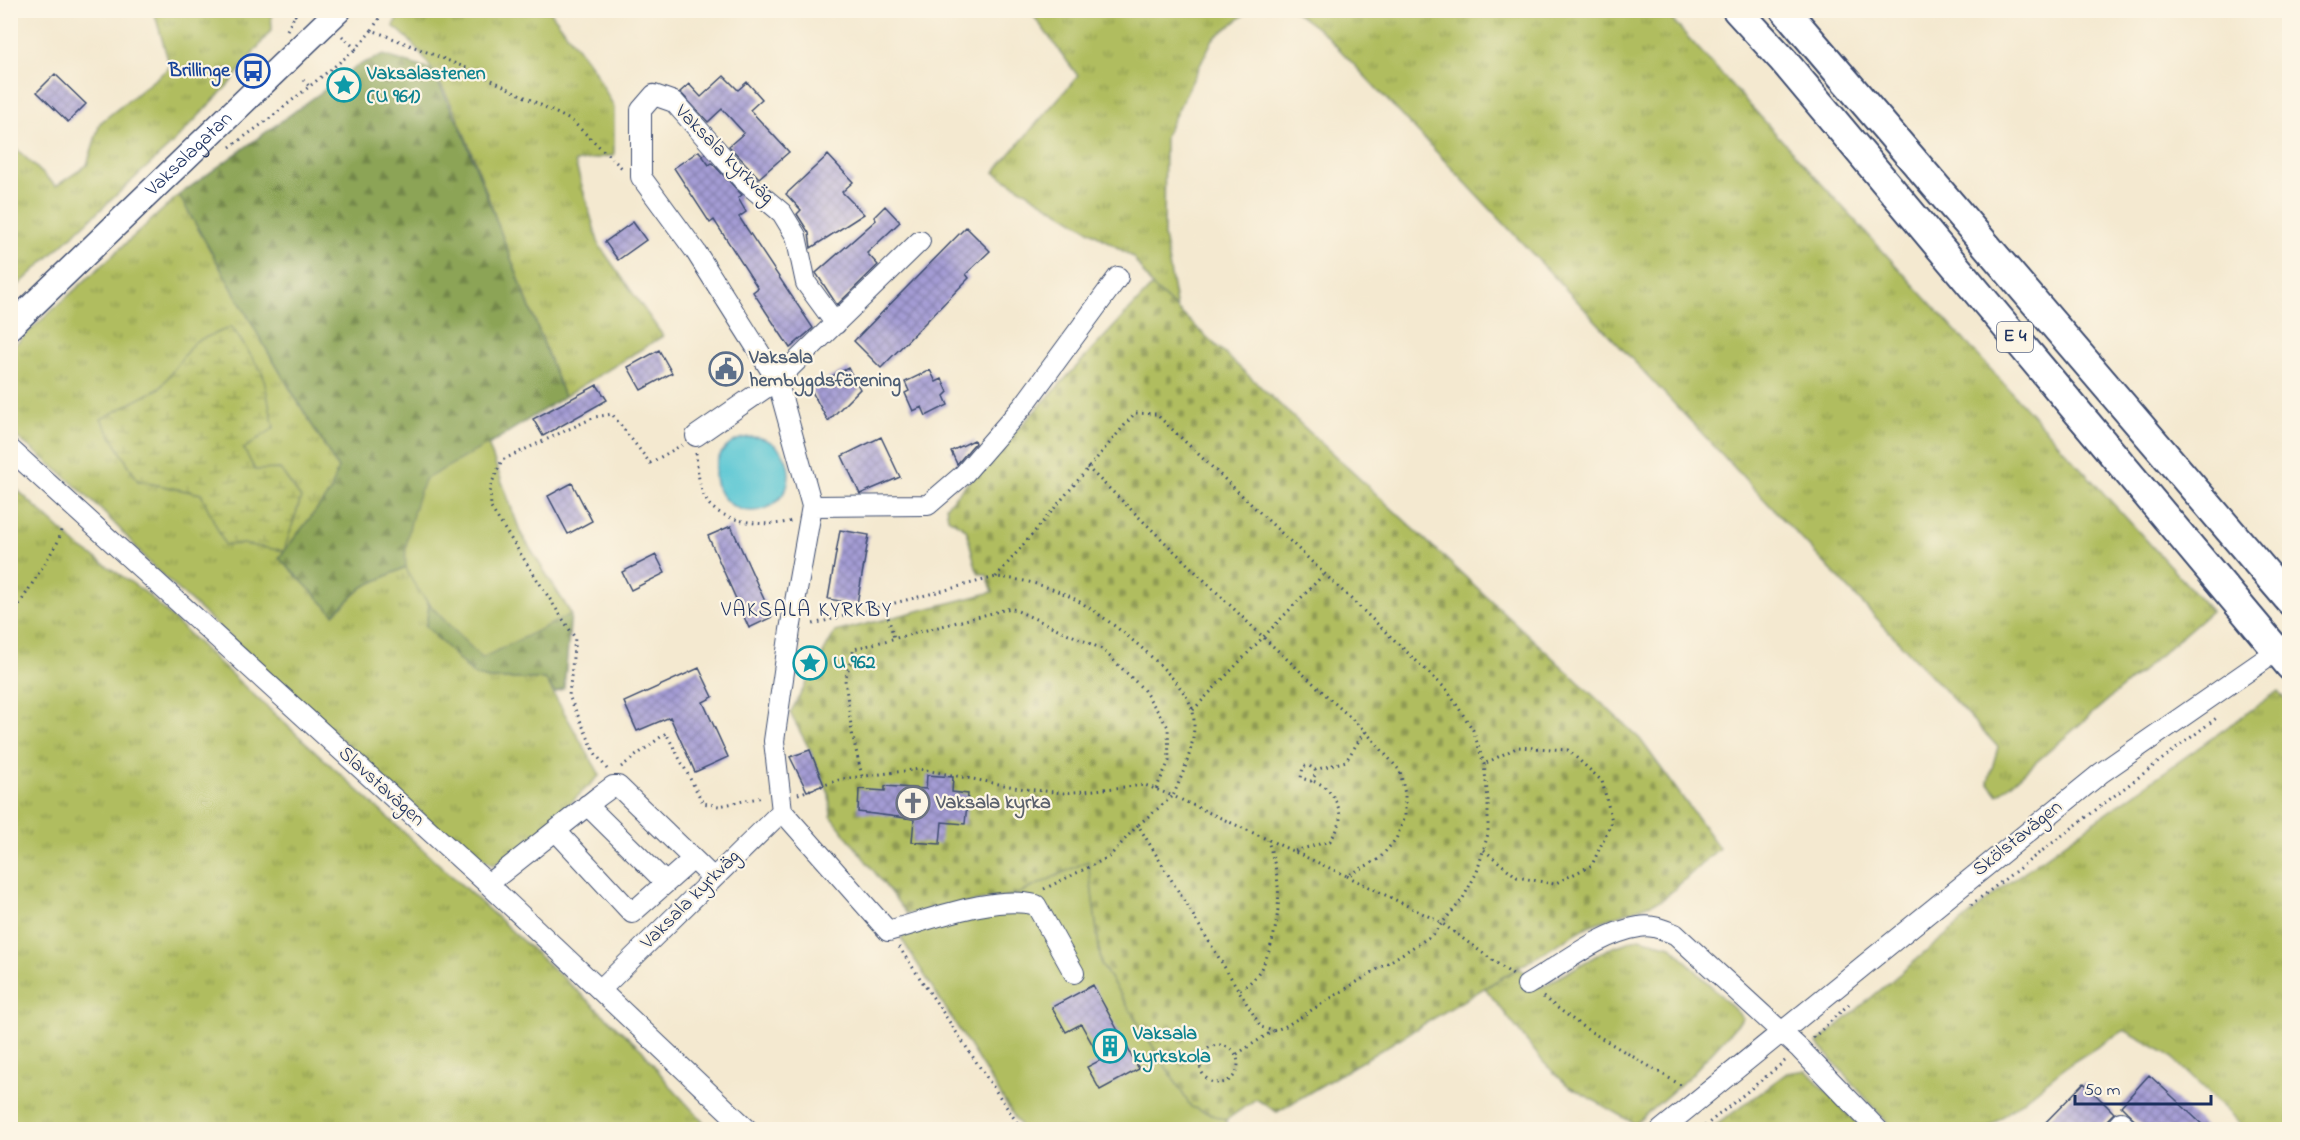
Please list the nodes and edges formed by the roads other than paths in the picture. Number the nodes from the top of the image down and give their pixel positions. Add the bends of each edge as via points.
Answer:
1 (1737, 10) edge
2 (1785, 10) edge
3 (333, 16) edge
4 (920, 241) dead end
5 (1118, 277) dead end
6 (40, 297) junction
7 (10, 320) edge
8 (836, 324) junction
9 (10, 327) edge
10 (777, 380) junction
11 (696, 436) road end
12 (10, 449) edge
13 (812, 506) junction
14 (2289, 601) edge
15 (2277, 663) edge
16 (587, 805) junction
17 (781, 805) junction
18 (556, 831) junction
19 (693, 859) junction
20 (713, 878) junction
21 (666, 883) junction
22 (488, 884) junction
23 (1074, 973) dead end
24 (1527, 985) road end
25 (600, 990) junction
26 (1782, 1033) junction
27 (748, 1130) edge
28 (1661, 1130) edge
29 (1878, 1130) edge
30 (2114, 1130) edge
31 (2130, 1130) edge

1 - 15 highway, E 4 via 1783,60
2 - 14 highway, E 4
3 - 6 main road, Vaksalagatan
4 - 8 street
5 - 13 street via 1024,405 964,474 928,505
6 - 7 main road, Vaksalagatan
6 - 9 main road, Vaksalagatan
8 - 10 street
8 - 10 street, Vaksala kyrkväg via 806,283 796,236 782,213 744,181 674,102 654,95 641,110 641,177 696,252
10 - 11 street
10 - 13 street, Vaksala kyrkväg
12 - 22 street, Slavstavägen
13 - 17 street, Vaksala kyrkväg via 774,741
15 - 26 street, Skölstavägen via 2101,773
16 - 18 street
16 - 19 street via 618,786
16 - 21 street
17 - 20 street, Vaksala kyrkväg
17 - 23 street via 888,932 964,911 1020,901 1036,905
18 - 21 street via 632,913
18 - 22 street
19 - 20 street
19 - 21 street
20 - 25 street, Vaksala kyrkväg
22 - 25 street, Slavstavägen
24 - 26 street via 1617,933 1641,926 1660,928 1675,934
25 - 27 street, Slavstavägen
26 - 28 street, Skölstavägen
26 - 29 street
30 - 31 street via 2121,1122

